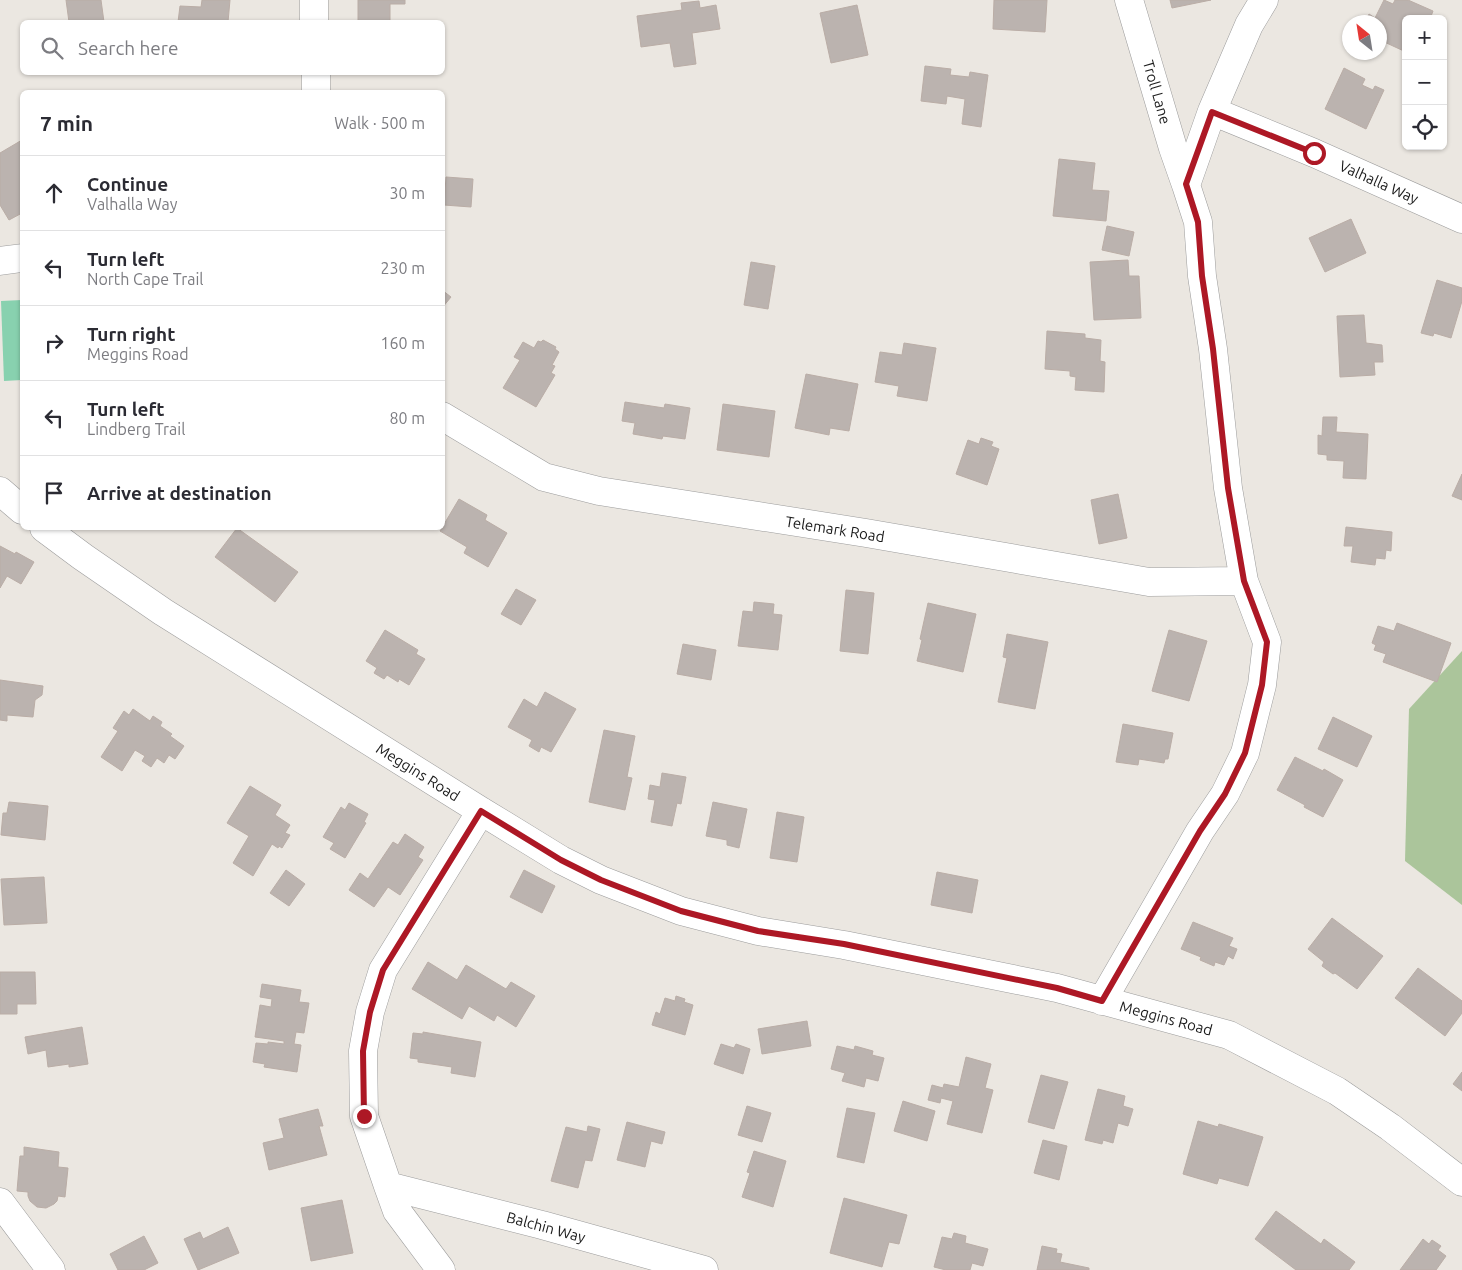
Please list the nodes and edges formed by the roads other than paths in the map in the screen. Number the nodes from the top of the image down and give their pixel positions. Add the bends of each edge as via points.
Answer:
1 (314, 0) edge
2 (1129, 0) edge
3 (1264, 0) edge
4 (314, 20) edge
5 (316, 75) edge
6 (316, 90) edge
7 (1212, 112) junction
8 (1186, 184) junction
9 (1462, 219) edge
10 (20, 258) edge
11 (0, 261) edge
12 (445, 418) edge
13 (0, 491) edge
14 (20, 508) edge
15 (47, 530) edge
16 (1244, 581) junction
17 (481, 811) junction
18 (1102, 1001) junction
19 (1462, 1182) edge
20 (388, 1186) junction
21 (0, 1202) edge
22 (51, 1270) edge
23 (441, 1270) edge
24 (704, 1270) edge

1 - 4 street
2 - 8 street, Troll Lane
3 - 7 street
5 - 6 street
7 - 8 street
7 - 9 street, Valhalla Way
8 - 16 street, Troll Lane via 1198,222 1228,488
10 - 11 street
12 - 16 street, Telemark Road via 544,477 599,491 1150,582
13 - 14 street
15 - 17 street, Meggins Road via 163,612
16 - 18 street, Troll Lane via 1267,642 1262,685 1245,753 1225,794 1200,831
17 - 18 street, Meggins Road via 561,860 601,880 681,911 758,931 844,944 1057,988
17 - 20 street via 383,970 370,1012 363,1051 364,1116
18 - 19 street, Meggins Road via 1230,1035 1337,1091
20 - 23 street via 397,1211
20 - 24 street, Balchin Way
21 - 22 street

